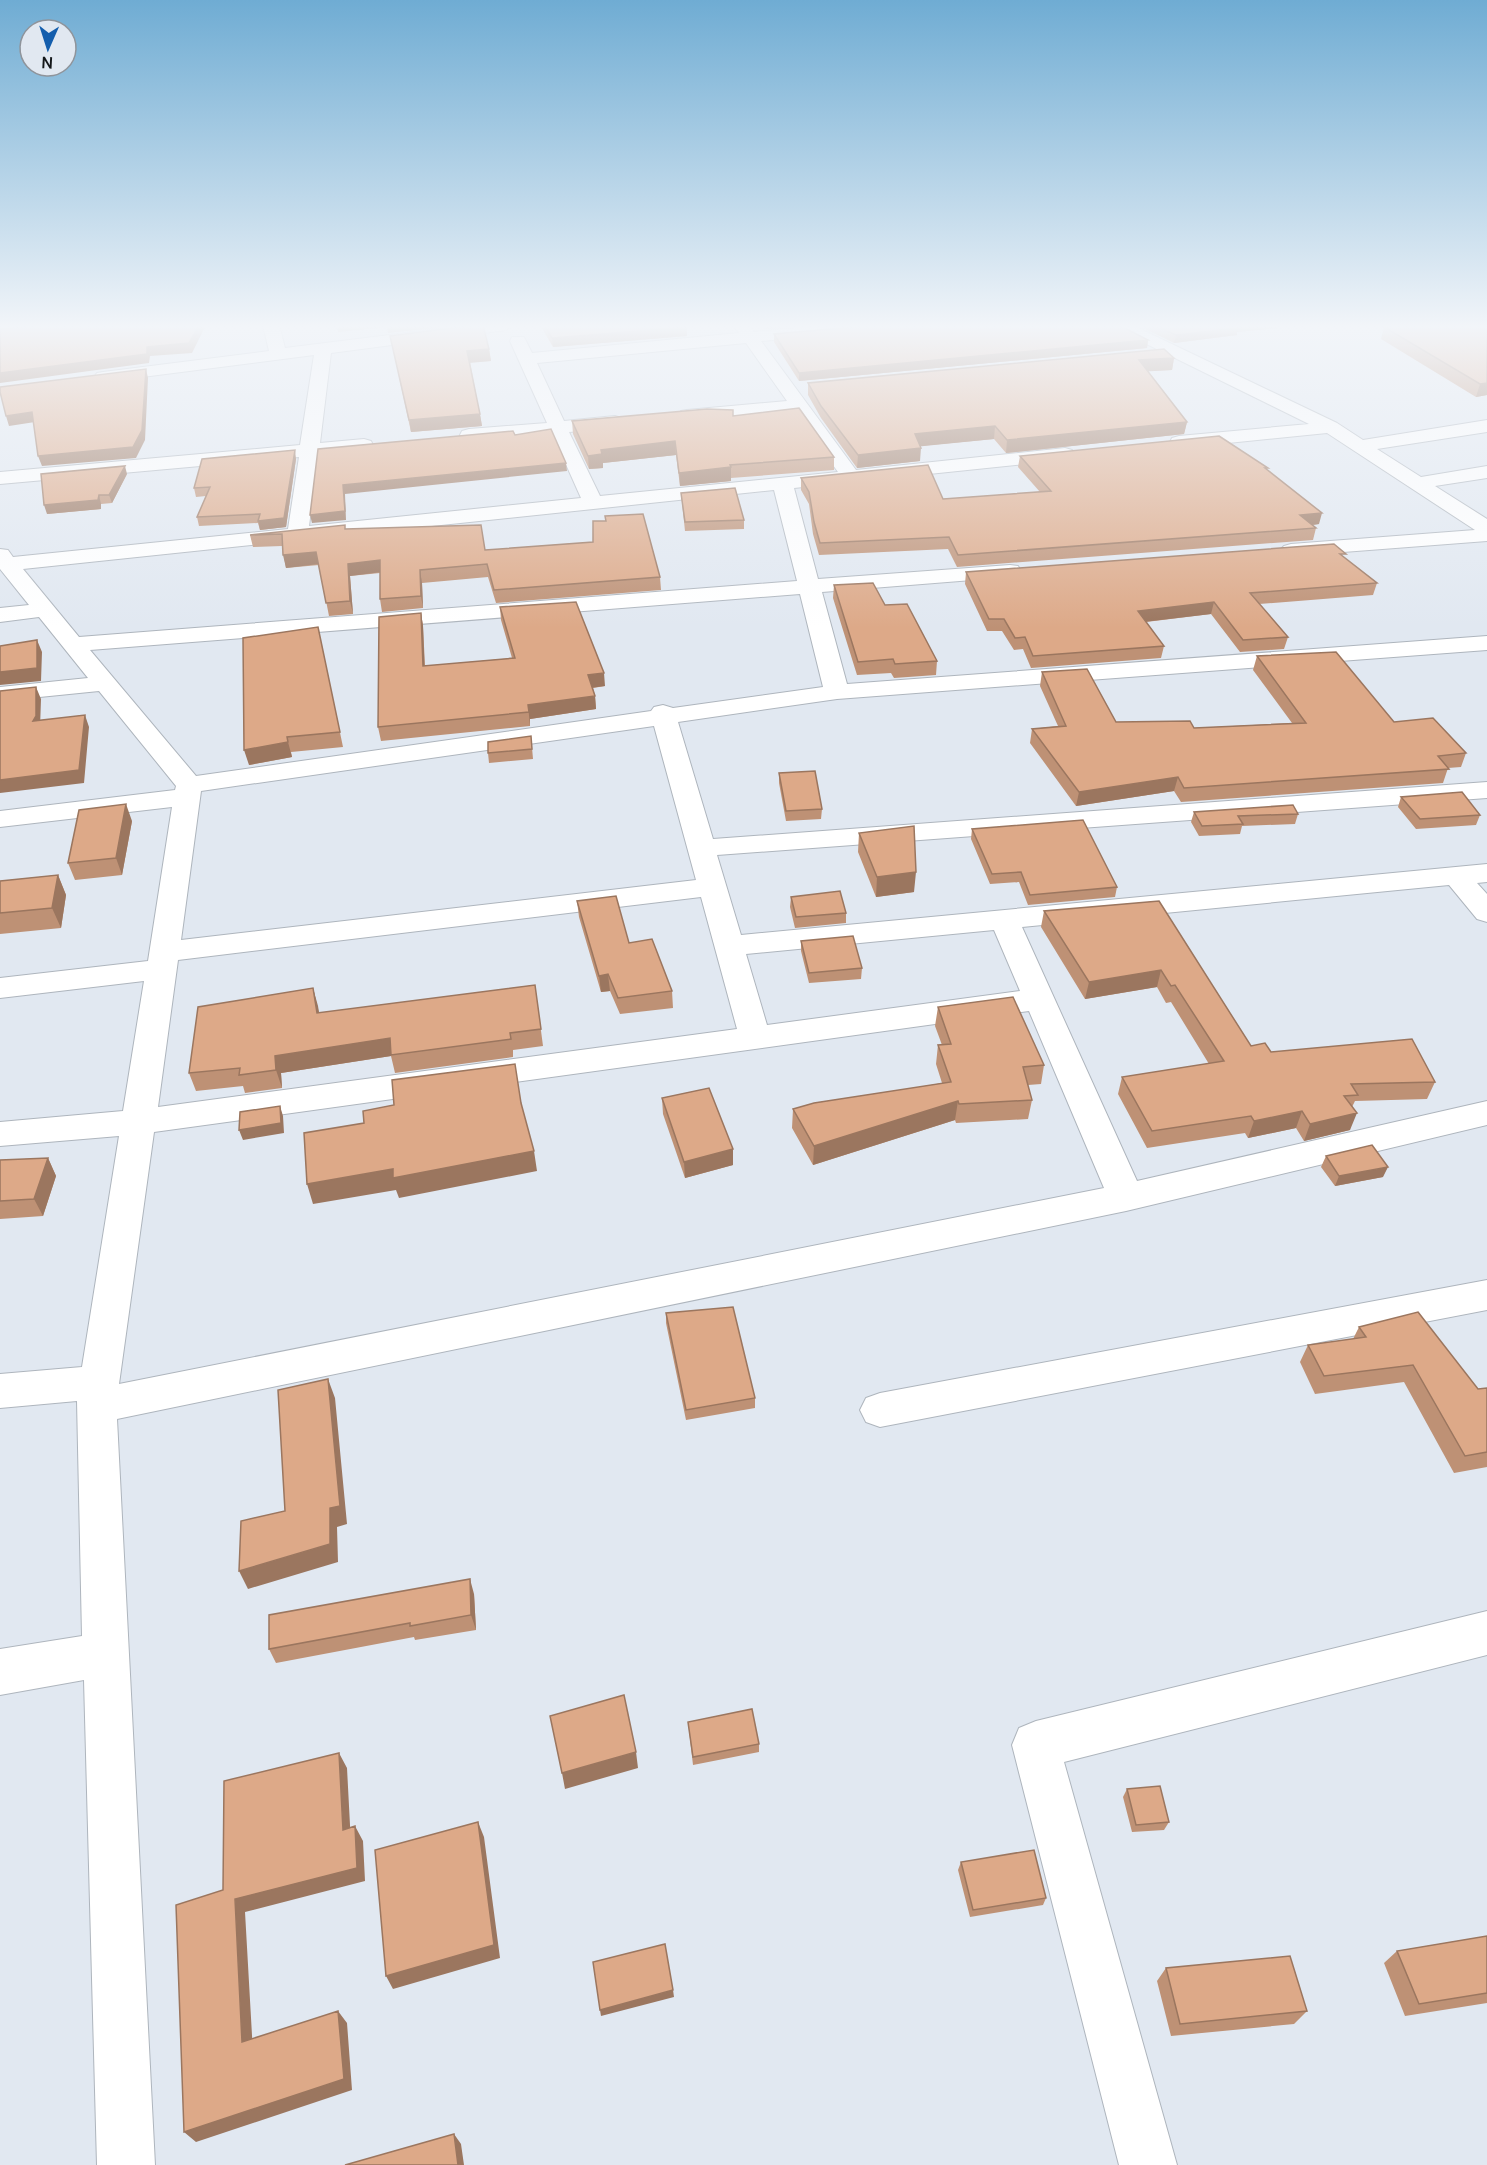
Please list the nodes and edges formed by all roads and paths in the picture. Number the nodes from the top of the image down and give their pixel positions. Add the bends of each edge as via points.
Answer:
1 (312, 426) edge
2 (569, 426) edge
3 (814, 426) edge
4 (1487, 426) edge
5 (558, 427) junction
6 (1330, 427) joint
7 (452, 437) edge
8 (381, 443) edge
9 (1154, 445) edge
10 (1362, 446) junction
11 (309, 450) junction
12 (1084, 452) edge
13 (1487, 472) edge
14 (850, 475) junction
15 (0, 478) edge
16 (782, 482) junction
17 (1419, 483) junction
18 (593, 502) junction
19 (1487, 528) edge
20 (298, 533) junction
21 (1487, 535) edge
22 (1273, 551) edge
23 (2, 558) edge
24 (1035, 569) edge
25 (810, 587) junction
26 (46, 610) junction
27 (0, 615) edge
28 (1487, 643) edge
29 (73, 644) junction
30 (105, 683) junction
31 (837, 692) junction
32 (0, 694) edge
33 (663, 715) junction
34 (1487, 790) edge
35 (188, 791) junction
36 (0, 819) edge
37 (701, 848) junction
38 (1487, 873) edge
39 (1456, 876) junction
40 (712, 887) junction
41 (1487, 913) edge
42 (1004, 919) junction
43 (729, 946) junction
44 (163, 961) junction
45 (0, 988) edge
46 (1039, 999) junction
47 (754, 1038) junction
48 (1487, 1113) edge
49 (138, 1122) junction
50 (0, 1134) edge
51 (1126, 1197) junction
52 (1487, 1295) edge
53 (0, 1391) edge
54 (98, 1394) junction
55 (880, 1410) dead end
56 (1487, 1633) edge
57 (106, 1654) junction
58 (0, 1672) edge
59 (126, 2165) edge
60 (1148, 2165) edge

1 - 11 street
2 - 5 street
3 - 14 street
4 - 10 street
5 - 7 street
5 - 18 street
6 - 9 street
6 - 10 street
8 - 11 street
10 - 17 street
11 - 15 street
11 - 20 street
12 - 14 street
13 - 17 street
14 - 16 street
16 - 18 street
16 - 25 street
17 - 19 street
18 - 20 street
20 - 23 street
21 - 22 street
23 - 26 street
24 - 25 street
25 - 29 street
25 - 31 street
26 - 27 street
26 - 29 street
28 - 31 street
29 - 30 street
30 - 32 street
30 - 35 street
31 - 33 street
33 - 35 street
33 - 37 street
34 - 37 street
35 - 36 street
35 - 44 street
37 - 40 street
38 - 39 street
39 - 41 street
39 - 42 street
40 - 43 street
40 - 44 street
42 - 43 street
42 - 46 street
43 - 47 street
44 - 45 street
44 - 49 street
46 - 47 street
46 - 51 street
47 - 49 street
48 - 51 street
49 - 50 street
49 - 54 street
51 - 54 street
52 - 55 street
53 - 54 street
54 - 57 street
56 - 60 street via 1036,1745
57 - 58 street
57 - 59 street

